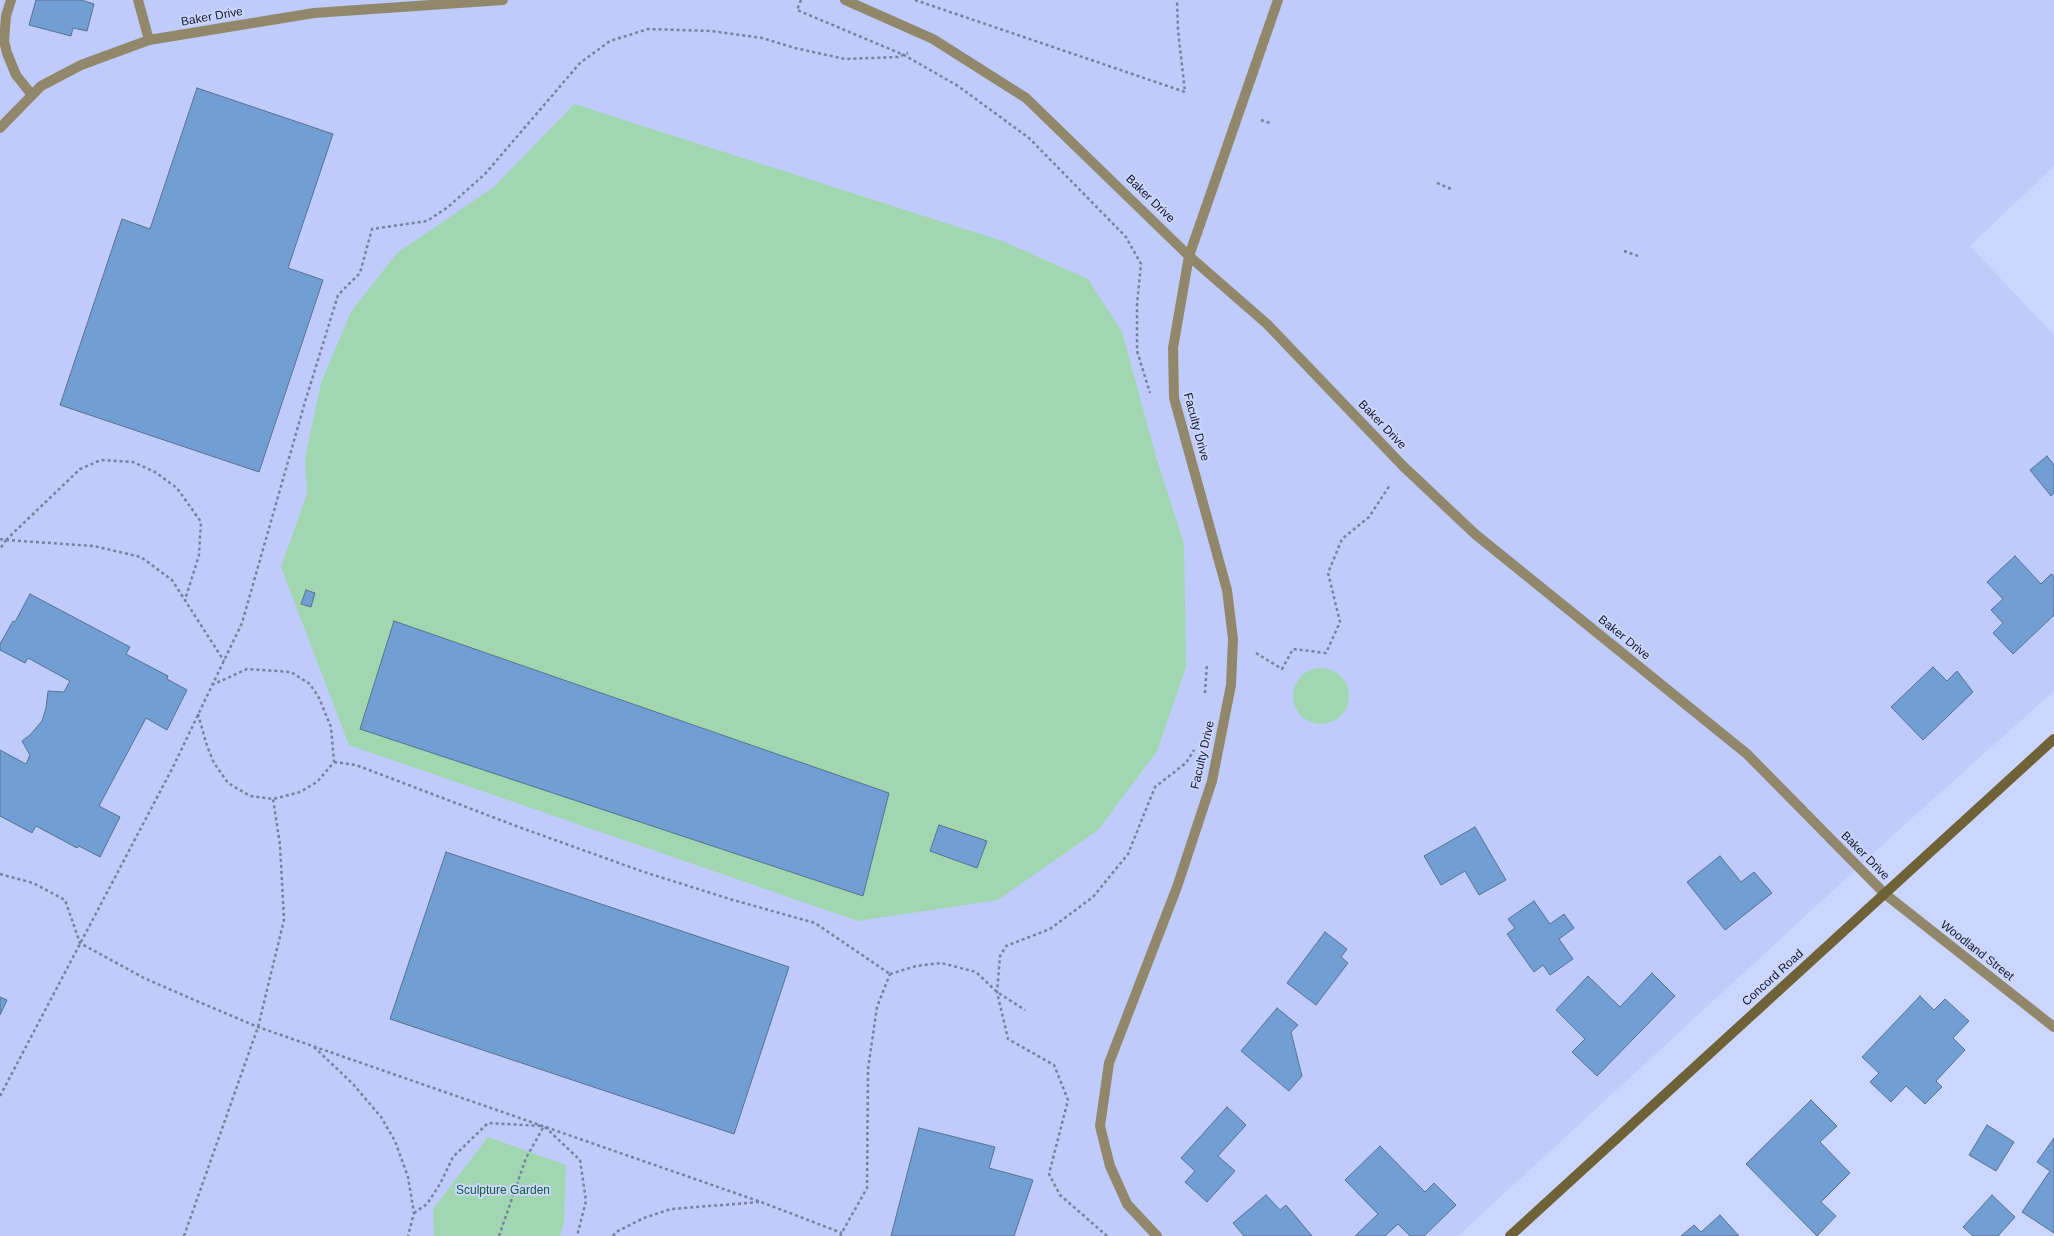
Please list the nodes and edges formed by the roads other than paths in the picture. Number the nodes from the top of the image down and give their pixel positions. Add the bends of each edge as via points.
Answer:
1 (11, 0) edge
2 (138, 0) edge
3 (503, 0) edge
4 (845, 0) edge
5 (1278, 0) edge
6 (149, 40) junction
7 (32, 95) junction
8 (0, 128) edge
9 (1189, 256) junction
10 (2054, 739) edge
11 (1885, 894) junction
12 (2054, 1027) edge
13 (1157, 1236) edge
14 (1510, 1236) edge

1 - 7 street via 6,16 4,41 16,75
2 - 6 street
3 - 6 street, Baker Drive via 314,13
4 - 9 street, Baker Drive via 933,39 1026,98
5 - 9 street, Faculty Drive
6 - 7 street, Baker Drive via 82,65 42,86
7 - 8 street, Baker Drive
9 - 11 street, Baker Drive via 1267,324 1403,466 1474,534 1747,754
9 - 13 street, Faculty Drive via 1173,348 1174,398 1223,575 1233,639 1231,685 1212,781 1177,887 1109,1063 1100,1126 1110,1166 1127,1204
10 - 11 main road, Concord Road
11 - 12 street, Woodland Street
11 - 14 main road, Concord Road

